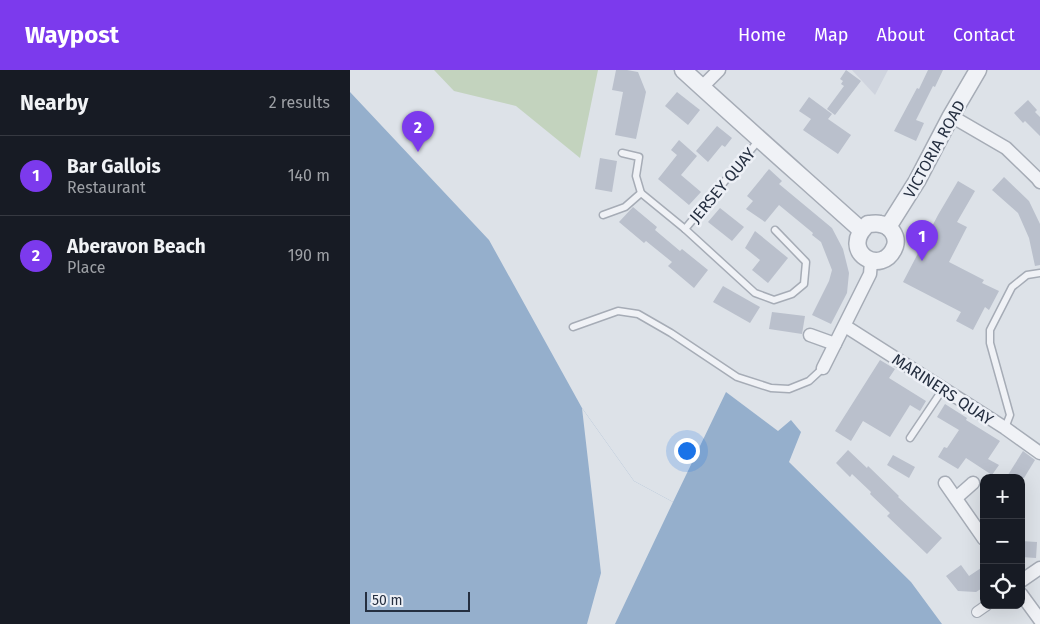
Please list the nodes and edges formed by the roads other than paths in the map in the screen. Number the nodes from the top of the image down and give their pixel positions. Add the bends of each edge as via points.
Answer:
1 (683, 70) edge
2 (718, 70) edge
3 (978, 70) edge
4 (702, 87) junction
5 (951, 116) junction
6 (759, 140) junction
7 (622, 153) dead end
8 (1040, 182) edge
9 (641, 193) junction
10 (603, 215) dead end
11 (888, 226) junction
12 (684, 229) junction
13 (775, 230) dead end
14 (861, 230) junction
15 (871, 262) junction
16 (1040, 273) edge
17 (845, 326) junction
18 (573, 327) dead end
19 (810, 334) dead end
20 (835, 344) junction
21 (823, 368) joint
22 (943, 389) junction
23 (1005, 428) junction
24 (910, 438) dead end
25 (1040, 453) edge
26 (944, 483) dead end
27 (974, 483) dead end
28 (956, 498) junction
29 (980, 533) edge
30 (1040, 568) edge
31 (1025, 578) edge
32 (1025, 599) edge
33 (981, 609) edge
34 (977, 612) dead end
35 (1040, 620) edge

1 - 4 street
2 - 4 street
3 - 5 street, VICTORIA ROAD
4 - 6 street
5 - 8 street via 1006,148
5 - 11 street, VICTORIA ROAD via 917,182
6 - 12 lane, JERSEY QUAY
6 - 14 street
7 - 9 lane via 639,157 636,176
9 - 10 lane via 624,207
9 - 12 lane, JERSEY QUAY
11 - 14 street via 868,224
11 - 15 street via 894,235 895,245 891,254 882,261
12 - 13 lane, JERSEY QUAY via 755,293 774,300 792,294 804,284 806,262
14 - 15 street via 857,244 862,255
15 - 17 street via 870,274
16 - 23 lane via 1027,275 1012,287 990,330 990,343 1010,415
17 - 20 street
17 - 22 street, MARINERS QUAY
18 - 21 lane via 618,311 638,314 737,378 770,388 789,389 809,380
19 - 20 street
20 - 21 street
22 - 23 street, MARINERS QUAY
22 - 24 lane
23 - 25 street, MARINERS QUAY
26 - 28 street
27 - 28 street
28 - 29 street
30 - 31 street
32 - 35 street
33 - 34 street

